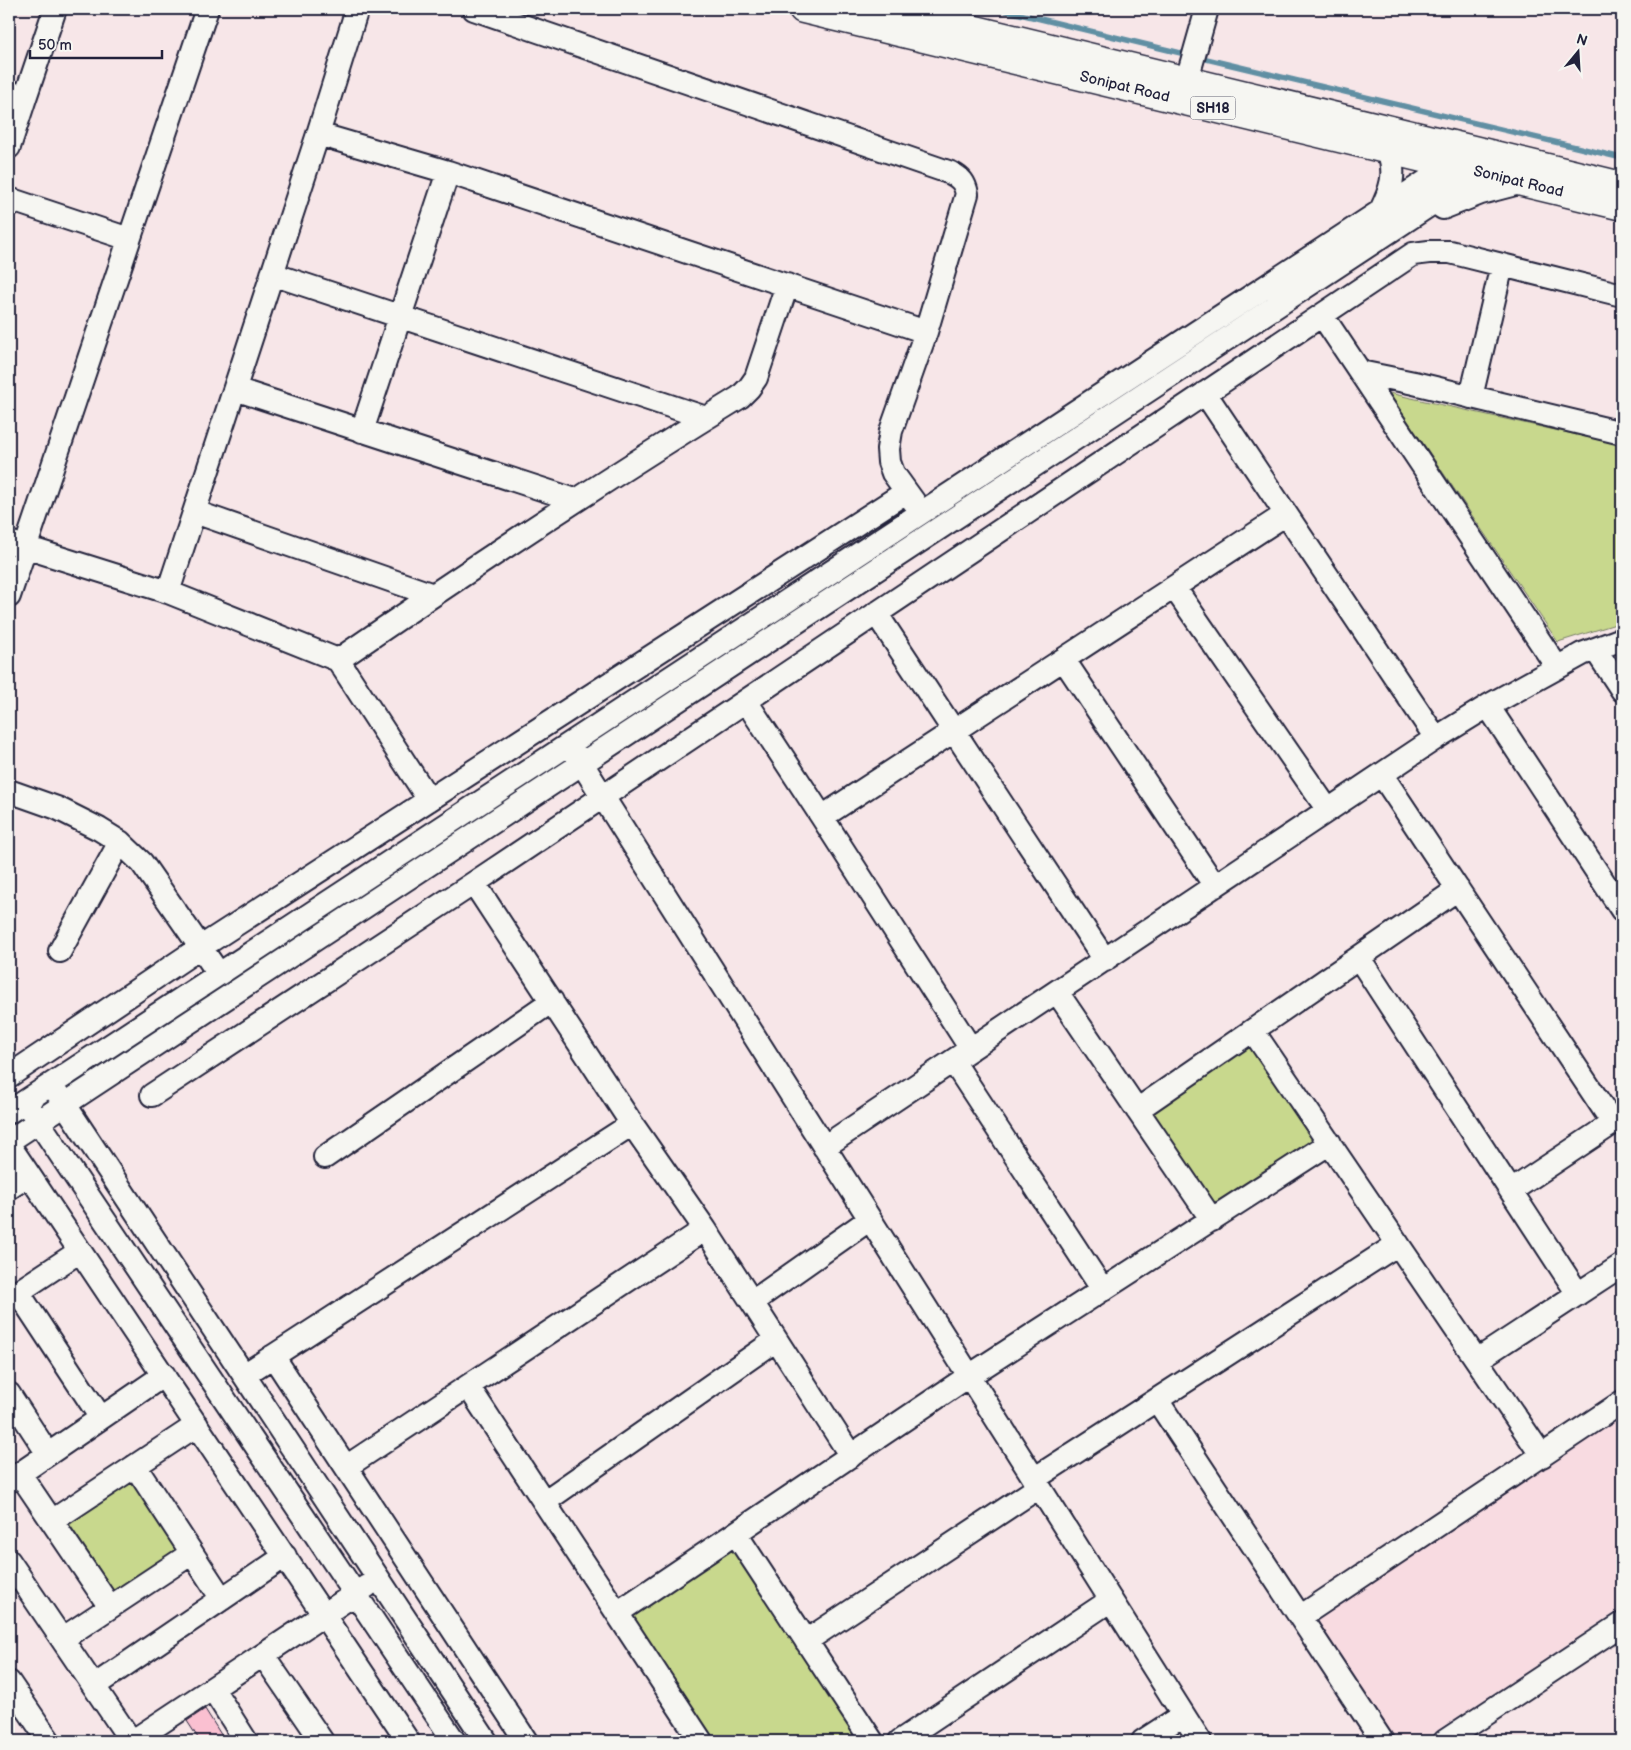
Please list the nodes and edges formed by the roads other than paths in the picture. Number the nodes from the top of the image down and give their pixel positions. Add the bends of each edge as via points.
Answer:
1 (55, 9) edge
2 (207, 9) edge
3 (357, 9) edge
4 (474, 9) edge
5 (803, 9) edge
6 (889, 9) edge
7 (1207, 9) edge
8 (1189, 72) junction
9 (17, 95) edge
10 (318, 134) junction
11 (9, 147) edge
12 (1388, 150) junction
13 (1485, 160) junction
14 (1450, 165) junction
15 (448, 172) junction
16 (1523, 182) junction
17 (1622, 186) edge
18 (9, 199) edge
19 (1622, 206) edge
20 (1380, 212) junction
21 (1397, 227) junction
22 (129, 240) junction
23 (1413, 254) junction
24 (1502, 265) junction
25 (272, 274) junction
26 (787, 285) junction
27 (1622, 295) edge
28 (1322, 315) junction
29 (401, 316) junction
30 (926, 332) junction
31 (1360, 372) junction
32 (234, 389) junction
33 (1205, 393) junction
34 (1471, 397) junction
35 (706, 418) junction
36 (362, 431) junction
37 (1622, 433) edge
38 (906, 492) junction
39 (576, 500) junction
40 (195, 512) junction
41 (922, 513) junction
42 (1286, 514) junction
43 (17, 545) edge
44 (1174, 587) junction
45 (168, 592) junction
46 (433, 595) junction
47 (9, 596) edge
48 (876, 613) junction
49 (1622, 639) edge
50 (1595, 649) junction
51 (338, 660) junction
52 (1064, 660) junction
53 (1557, 668) junction
54 (1622, 690) edge
55 (746, 701) junction
56 (1488, 706) junction
57 (954, 731) junction
58 (1436, 738) junction
59 (570, 744) junction
60 (582, 764) junction
61 (1382, 775) junction
62 (9, 791) edge
63 (603, 797) junction
64 (429, 800) junction
65 (1328, 810) junction
66 (822, 817) junction
67 (120, 842) junction
68 (474, 883) junction
69 (1215, 886) junction
70 (1458, 889) junction
71 (1622, 910) edge
72 (200, 947) junction
73 (60, 951) dead end
74 (1359, 958) junction
75 (1105, 960) junction
76 (219, 974) junction
77 (1057, 992) junction
78 (552, 1001) junction
79 (1253, 1031) junction
80 (962, 1055) junction
81 (9, 1076) edge
82 (52, 1084) junction
83 (152, 1095) dead end
84 (65, 1104) junction
85 (17, 1107) edge
86 (1137, 1110) junction
87 (1618, 1120) edge
88 (38, 1122) junction
89 (632, 1124) junction
90 (9, 1143) edge
91 (1330, 1143) junction
92 (824, 1147) junction
93 (326, 1157) dead end
94 (29, 1174) junction
95 (9, 1188) edge
96 (1511, 1191) junction
97 (870, 1219) junction
98 (1212, 1220) junction
99 (705, 1229) junction
100 (1398, 1244) junction
101 (80, 1251) junction
102 (1622, 1265) edge
103 (1103, 1290) junction
104 (1578, 1294) junction
105 (13, 1295) edge
106 (752, 1302) junction
107 (776, 1340) junction
108 (273, 1356) junction
109 (1477, 1360) junction
110 (164, 1375) junction
111 (244, 1375) junction
112 (969, 1376) junction
113 (468, 1386) junction
114 (10, 1398) edge
115 (1157, 1400) junction
116 (1622, 1402) edge
117 (101, 1418) junction
118 (197, 1425) junction
119 (48, 1454) junction
120 (851, 1456) junction
121 (1542, 1456) junction
122 (135, 1466) junction
123 (346, 1467) junction
124 (14, 1477) edge
125 (1037, 1483) junction
126 (544, 1502) junction
127 (52, 1521) junction
128 (736, 1534) junction
129 (192, 1553) junction
130 (285, 1556) junction
131 (9, 1560) edge
132 (379, 1579) junction
133 (356, 1594) junction
134 (222, 1599) junction
135 (1111, 1600) junction
136 (110, 1607) junction
137 (324, 1614) junction
138 (617, 1614) junction
139 (1300, 1617) junction
140 (1622, 1624) edge
141 (62, 1639) junction
142 (806, 1641) junction
143 (263, 1655) junction
144 (9, 1682) edge
145 (94, 1686) junction
146 (213, 1688) junction
147 (16, 1708) edge
148 (1183, 1715) junction
149 (49, 1741) edge
150 (132, 1741) edge
151 (246, 1741) edge
152 (322, 1741) edge
153 (408, 1741) edge
154 (454, 1741) edge
155 (486, 1741) edge
156 (526, 1741) edge
157 (701, 1741) edge
158 (872, 1741) edge
159 (900, 1741) edge
160 (1143, 1741) edge
161 (1200, 1741) edge
162 (1382, 1741) edge
163 (1445, 1741) edge

1 - 9 street
2 - 22 street
3 - 10 street
4 - 30 street via 958,177 965,184 967,194
5 - 8 main road, Sonipat Road / SH18
6 - 8 main road, Sonipat Road / SH18
7 - 8 street
8 - 12 main road, Sonipat Road / SH18
8 - 13 main road, Sonipat Road / SH18
9 - 11 street
10 - 15 street
10 - 25 street
12 - 14 main road, Sonipat Road / SH18
12 - 20 street via 1393,164 1391,190
13 - 14 main road, Sonipat Road / SH18
13 - 16 main road, Sonipat Road / SH18
13 - 17 main road, Sonipat Road / SH18
13 - 21 street
14 - 20 street
15 - 26 street
15 - 29 street
16 - 19 main road, Sonipat Road / SH18
16 - 21 street via 1481,193
18 - 22 street
20 - 41 street
21 - 23 street
21 - 60 street
22 - 43 street
23 - 24 street via 1450,252
23 - 28 street
24 - 27 street
24 - 34 street
25 - 29 street
25 - 32 street
26 - 30 street
26 - 35 street via 756,378 740,397
28 - 31 street
28 - 33 street
29 - 35 street
29 - 36 street
30 - 38 street via 891,431 888,449 893,473
31 - 34 street
31 - 53 street
32 - 36 street
32 - 40 street
33 - 42 street
33 - 48 street
34 - 37 street
35 - 39 street
36 - 39 street
38 - 41 street
38 - 64 street
39 - 46 street
40 - 45 street
40 - 46 street
41 - 59 street
42 - 44 street
42 - 58 street
43 - 45 street
43 - 47 street
44 - 52 street
44 - 65 street
45 - 51 street
46 - 51 street
48 - 55 street
48 - 57 street
49 - 50 street
50 - 53 street
50 - 54 street
51 - 64 street
52 - 57 street
52 - 69 street
53 - 56 street
55 - 63 street
55 - 66 street
56 - 58 street
56 - 71 street
57 - 66 street
57 - 75 street
58 - 61 street
59 - 60 street
59 - 76 street
60 - 63 street
60 - 84 street
61 - 65 street
61 - 70 street
62 - 67 street via 57,808
63 - 68 street
63 - 92 street
64 - 72 street
65 - 69 street
66 - 80 street
67 - 72 street via 142,863
67 - 73 street
68 - 78 street
68 - 83 street
69 - 75 street
70 - 74 street
70 - 87 street
72 - 76 street
72 - 81 street
74 - 79 street
74 - 96 street
75 - 77 street
76 - 82 street
77 - 80 street
77 - 86 street
78 - 89 street
78 - 93 street
79 - 86 street
79 - 91 street
80 - 92 street
80 - 103 street
82 - 84 street
82 - 85 street
84 - 88 street
84 - 111 street
85 - 88 street
86 - 98 street
87 - 96 street
88 - 90 street
88 - 133 street
89 - 99 street
89 - 108 street
90 - 94 street
91 - 98 street
91 - 100 street
92 - 97 street
94 - 95 street
94 - 101 street
96 - 104 street
97 - 106 street
97 - 112 street
98 - 103 street
99 - 106 street
99 - 113 street
100 - 109 street
100 - 115 street
101 - 105 street
101 - 110 street
102 - 104 street
103 - 112 street
104 - 109 street
105 - 117 street
106 - 107 street
107 - 120 street
107 - 126 street
108 - 111 street
108 - 123 street
109 - 121 street
110 - 117 street
110 - 118 street
111 - 132 street
112 - 120 street
112 - 125 street
113 - 123 street
113 - 126 street
114 - 119 street
115 - 125 street
115 - 139 street
116 - 121 street
117 - 119 street
118 - 122 street
118 - 130 street
119 - 124 street
120 - 128 street
121 - 139 street
122 - 127 street
122 - 129 street
123 - 156 street
124 - 127 street
125 - 135 street
125 - 142 street
126 - 138 street
127 - 136 street
128 - 138 street
128 - 142 street
129 - 134 street
129 - 136 street
130 - 134 street
130 - 137 street
131 - 141 street
132 - 133 street
132 - 155 street
133 - 137 street
133 - 154 street
134 - 145 street
135 - 148 street
135 - 159 street
136 - 141 street
137 - 143 street
137 - 153 street
138 - 157 street
139 - 162 street
140 - 163 street
141 - 145 street
142 - 158 street
143 - 146 street
143 - 152 street
144 - 147 street
145 - 150 street
146 - 150 street
146 - 151 street
147 - 149 street
148 - 160 street
148 - 161 street

